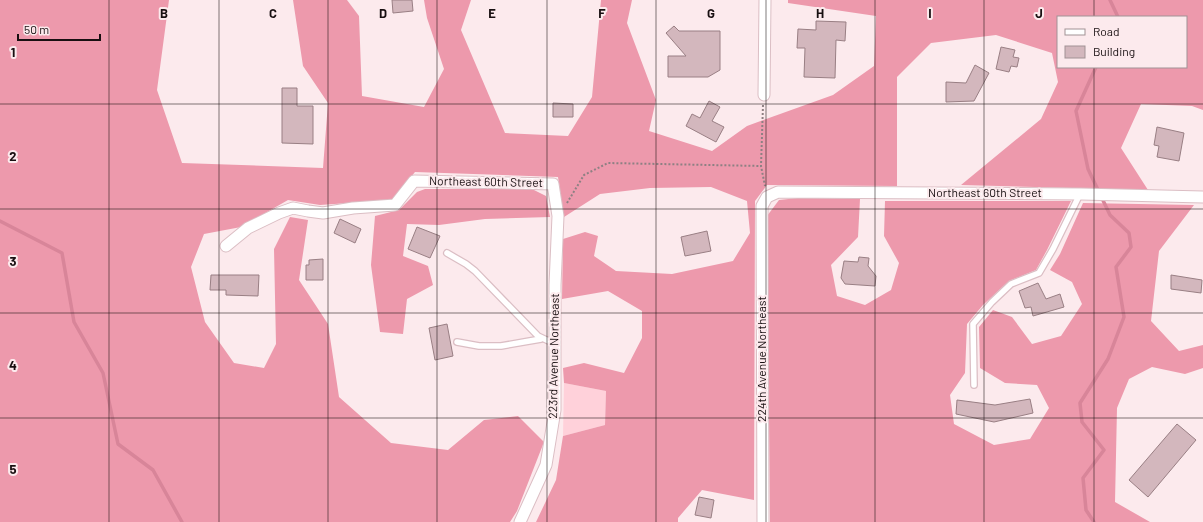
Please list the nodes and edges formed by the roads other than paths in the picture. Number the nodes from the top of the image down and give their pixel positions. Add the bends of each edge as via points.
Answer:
1 (765, 0) edge
2 (764, 95) road end
3 (553, 184) joint
4 (1085, 194) junction
5 (767, 197) joint
6 (1203, 197) edge
7 (226, 246) dead end
8 (447, 253) dead end
9 (541, 339) junction
10 (456, 342) dead end
11 (554, 344) junction
12 (974, 385) dead end
13 (520, 522) edge
14 (763, 522) edge

1 - 2 street
3 - 7 street, Northeast 60th Street via 414,181 394,205 323,213 292,208 248,228
3 - 11 street, 223rd Avenue Northeast via 558,216
4 - 5 street, Northeast 60th Street via 778,192
4 - 6 street, Northeast 60th Street
4 - 12 lane via 1039,272 1011,284 973,324
5 - 14 street, 224th Avenue Northeast via 762,206
8 - 9 lane via 475,271
9 - 10 lane via 502,346
9 - 11 lane
11 - 13 street, 223rd Avenue Northeast via 555,410 546,465

